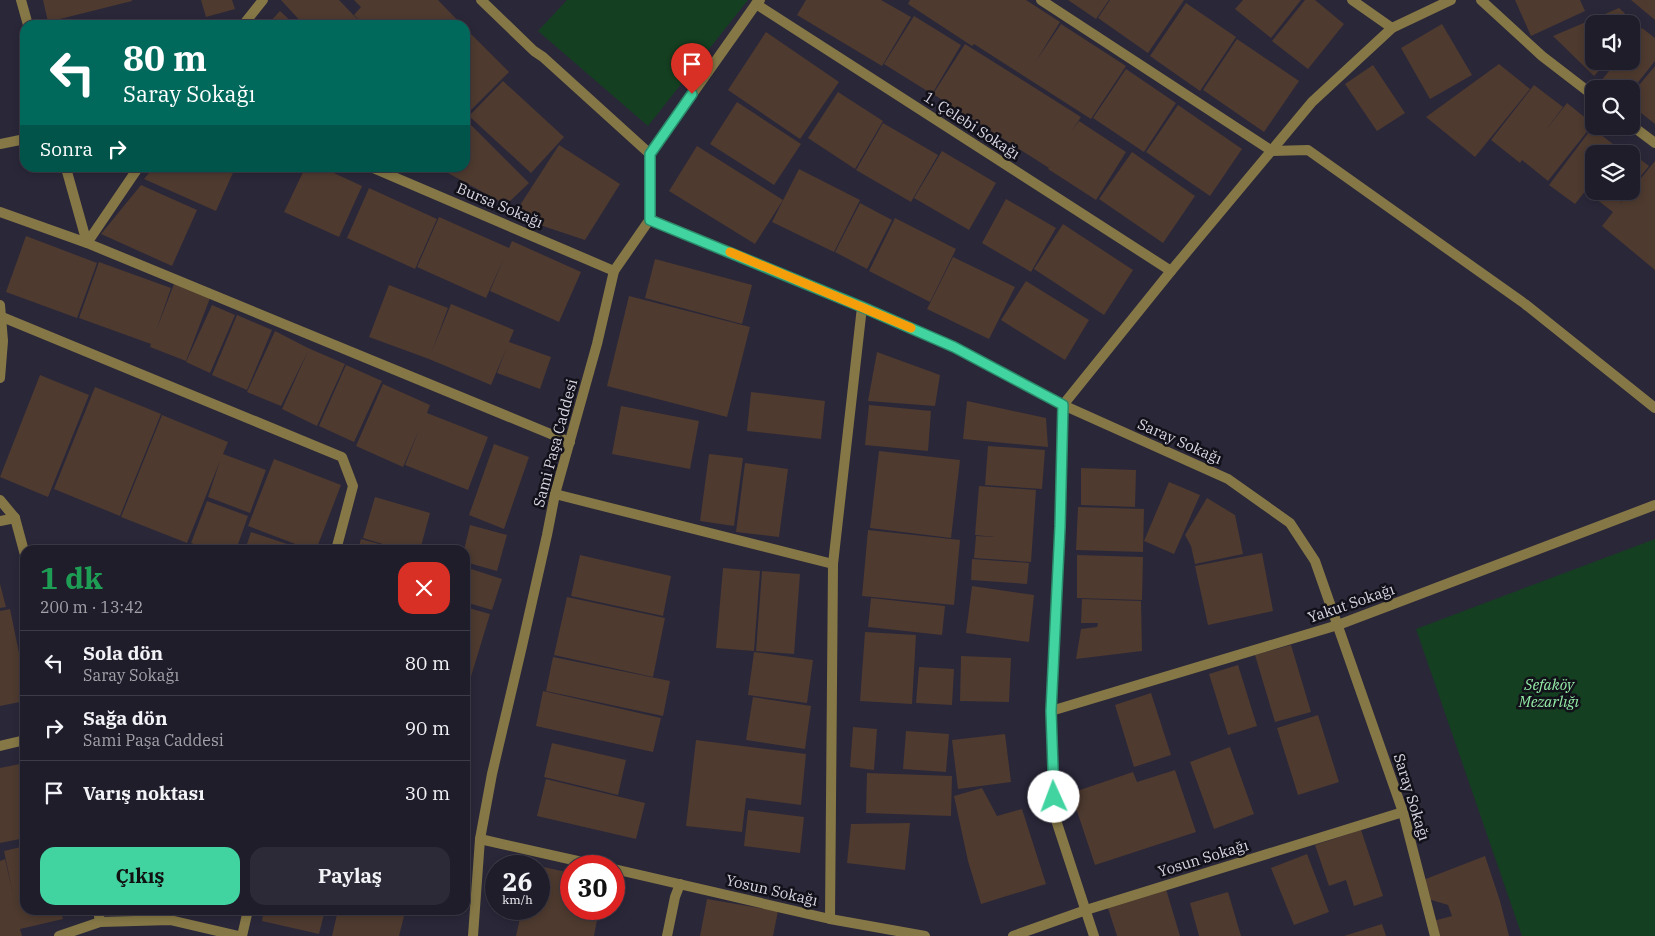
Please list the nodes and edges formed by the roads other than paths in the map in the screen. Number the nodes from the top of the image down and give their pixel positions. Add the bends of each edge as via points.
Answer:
1 (21, 0) edge
2 (263, 0) edge
3 (481, 0) edge
4 (1041, 0) edge
5 (1352, 0) edge
6 (1451, 0) edge
7 (1481, 0) edge
8 (758, 2) edge
9 (27, 20) edge
10 (247, 20) edge
11 (1392, 28) junction
12 (1585, 89) edge
13 (1640, 132) edge
14 (20, 140) edge
15 (0, 144) edge
16 (1655, 144) edge
17 (1272, 151) junction
18 (650, 154) junction
19 (67, 172) edge
20 (135, 172) edge
21 (382, 172) edge
22 (0, 212) edge
23 (650, 220) junction
24 (87, 243) junction
25 (614, 271) junction
26 (1171, 271) junction
27 (0, 305) edge
28 (862, 307) junction
29 (0, 316) edge
30 (0, 378) edge
31 (1063, 405) junction
32 (1655, 408) edge
33 (570, 442) junction
34 (555, 494) junction
35 (0, 500) edge
36 (1655, 505) edge
37 (15, 518) junction
38 (0, 521) edge
39 (22, 545) edge
40 (337, 545) edge
41 (833, 564) junction
42 (1338, 626) junction
43 (1051, 711) junction
44 (20, 741) edge
45 (0, 746) edge
46 (1403, 812) junction
47 (480, 839) junction
48 (560, 857) edge
49 (625, 872) edge
50 (680, 884) junction
51 (1086, 910) junction
52 (99, 915) edge
53 (247, 915) edge
54 (830, 919) junction
55 (100, 922) junction
56 (59, 936) edge
57 (241, 936) edge
58 (474, 936) edge
59 (667, 936) edge
60 (925, 936) edge
61 (1013, 936) edge
62 (1094, 936) edge
63 (1434, 936) edge

1 - 9 street
2 - 10 street
3 - 18 street
4 - 17 street
5 - 11 street
6 - 11 street
7 - 12 street via 1542,56
8 - 18 street
8 - 26 street, 1. Çelebi Sokağı
11 - 17 street via 1312,102
13 - 16 street
14 - 15 street
17 - 26 street
17 - 32 street via 1308,150 1525,304
18 - 23 street
19 - 24 street
20 - 24 street
21 - 25 street, Bursa Sokağı
22 - 24 street
23 - 25 street, Sami Paşa Caddesi
23 - 28 street, Saray Sokağı
24 - 33 street
25 - 33 street, Sami Paşa Caddesi
26 - 31 street
27 - 29 street
28 - 31 street, Saray Sokağı via 954,347
28 - 41 street
29 - 30 street via 3,341
29 - 40 street via 342,457 354,486
31 - 42 street, Saray Sokağı via 1228,479 1290,523 1315,561
31 - 43 street
33 - 34 street, Sami Paşa Caddesi
34 - 41 street
34 - 47 street, Sami Paşa Caddesi
35 - 37 street
36 - 42 street, Yakut Sokağı
37 - 38 street
37 - 39 street
41 - 54 street
42 - 43 street, Yakut Sokağı
42 - 46 street, Saray Sokağı
43 - 51 street via 1054,814
44 - 45 street
46 - 51 street, Yosun Sokağı
46 - 63 street, Saray Sokağı
47 - 48 street
47 - 58 street, Sami Paşa Caddesi
49 - 50 street, Yosun Sokağı
50 - 54 street, Yosun Sokağı
50 - 59 street
51 - 61 street, Yosun Sokağı
51 - 62 street
52 - 55 street
53 - 57 street
54 - 60 street, Yosun Sokağı
55 - 56 street
55 - 57 street via 170,920

